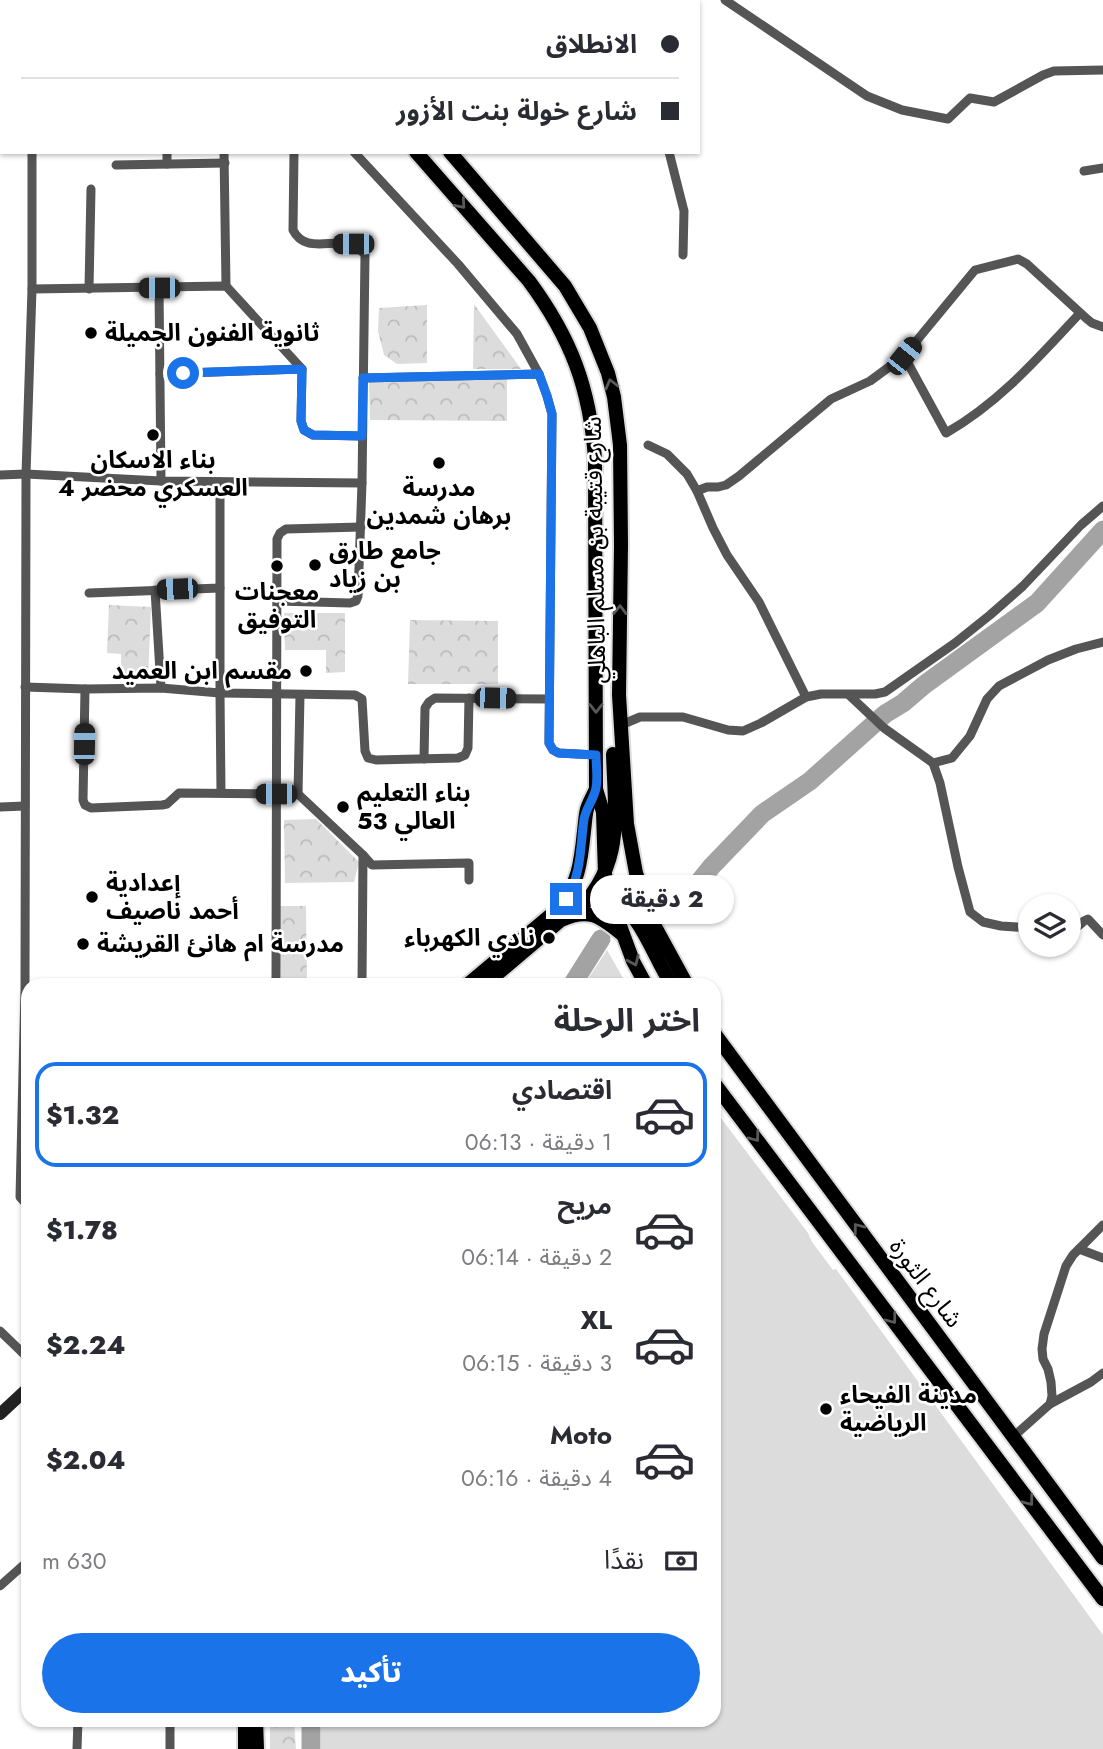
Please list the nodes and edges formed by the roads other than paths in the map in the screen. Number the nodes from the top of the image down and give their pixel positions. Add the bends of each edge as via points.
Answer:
1 (725, 0) edge
2 (1103, 70) edge
3 (32, 154) edge
4 (167, 154) edge
5 (224, 154) edge
6 (294, 154) edge
7 (356, 154) edge
8 (418, 154) edge
9 (452, 154) edge
10 (670, 154) edge
11 (225, 163) junction
12 (117, 164) dead end
13 (167, 164) junction
14 (1103, 168) edge
15 (1084, 172) dead end
16 (91, 189) dead end
17 (683, 255) dead end
18 (226, 286) junction
19 (159, 288) junction
20 (32, 289) junction
21 (89, 289) junction
22 (1080, 313) junction
23 (1103, 327) edge
24 (904, 356) junction
25 (302, 369) junction
26 (160, 374) junction
27 (539, 374) junction
28 (363, 378) junction
29 (362, 436) junction
30 (648, 445) dead end
31 (26, 474) junction
32 (0, 475) edge
33 (161, 481) junction
34 (220, 482) junction
35 (362, 483) junction
36 (697, 491) junction
37 (1103, 506) edge
38 (360, 527) junction
39 (220, 588) junction
40 (155, 590) junction
41 (89, 593) dead end
42 (277, 601) junction
43 (1103, 642) edge
44 (619, 655) junction
45 (25, 687) junction
46 (161, 688) junction
47 (85, 689) junction
48 (220, 693) junction
49 (277, 694) junction
50 (300, 695) junction
51 (849, 695) junction
52 (806, 697) junction
53 (469, 698) junction
54 (549, 699) junction
55 (621, 725) junction
56 (596, 755) junction
57 (424, 759) junction
58 (933, 762) junction
59 (596, 789) junction
60 (221, 793) junction
61 (276, 794) junction
62 (298, 794) junction
63 (25, 806) junction
64 (0, 807) edge
65 (363, 855) junction
66 (605, 874) junction
67 (469, 880) dead end
68 (594, 893) junction
69 (609, 896) junction
70 (566, 899) junction
71 (573, 915) junction
72 (1081, 923) edge
73 (1018, 927) edge
74 (1103, 934) edge
75 (625, 936) junction
76 (26, 978) edge
77 (275, 978) edge
78 (362, 978) edge
79 (475, 978) edge
80 (492, 978) edge
81 (642, 978) edge
82 (668, 978) edge
83 (683, 978) edge
84 (721, 1044) edge
85 (721, 1092) edge
86 (21, 1162) edge
87 (21, 1198) edge
88 (1103, 1225) edge
89 (1079, 1249) junction
90 (1103, 1258) edge
91 (0, 1331) edge
92 (21, 1351) edge
93 (1103, 1373) edge
94 (21, 1394) edge
95 (1049, 1404) junction
96 (0, 1414) edge
97 (1013, 1437) junction
98 (1103, 1558) edge
99 (21, 1567) edge
100 (0, 1586) edge
101 (1103, 1599) edge
102 (78, 1727) edge
103 (170, 1727) edge
104 (245, 1727) edge
105 (256, 1727) edge
106 (77, 1749) edge
107 (170, 1749) edge
108 (245, 1749) edge
109 (257, 1749) edge

1 - 2 street via 867,96 937,117 948,119 970,98 993,102 1054,71
3 - 20 street
4 - 13 street
5 - 11 street
6 - 28 street via 293,230 298,239 306,244 353,244 365,255
7 - 27 street via 509,324
8 -> 56 main road, شارع قتيبة بن مسلم الباهلي via 545,303 566,339 589,404 596,459
44 -> 9 main road, شارع قتيبة بن مسلم الباهلي via 620,445 608,373 590,328 565,286
10 - 17 street via 684,211
11 - 13 street
11 - 18 street
12 - 13 street
14 - 15 street
16 - 21 street
18 - 19 street
18 - 25 street
19 - 21 street
19 - 26 street
20 - 21 street
20 - 31 street
22 - 23 street
22 - 24 street via 1018,259 975,270
22 - 24 street via 1031,367 968,421 946,433
24 - 36 street via 870,381 831,399 726,485
25 - 26 street
25 - 29 street via 304,430 313,435
26 - 33 street
27 - 28 street
27 - 54 street via 552,414
28 - 29 street
29 - 35 street
30 - 36 street via 667,454
31 - 32 street
31 - 33 street
31 - 45 street
33 - 34 street
34 - 35 street
34 - 39 street
35 - 38 street
36 - 52 street
37 - 51 street via 1023,586 956,643 885,692
38 - 42 street via 280,533
38 - 42 street via 356,601
39 - 40 street
39 - 48 street
40 - 41 street
40 - 46 street
42 - 49 street
43 - 58 street via 1048,660 999,686 952,758
44 - 55 main road, شارع قتيبة بن مسلم الباهلي
44 - 66 main road via 613,710 614,841
45 - 47 street
45 - 63 street
46 - 47 street
46 - 48 street
47 - 60 street via 85,805 162,806 179,793
48 - 49 street
48 - 60 street
49 - 50 street
49 - 61 street
50 - 57 street via 355,695 362,699 368,758
50 - 62 street
51 - 52 street
51 - 58 street via 884,728
52 - 55 street via 743,731 683,717 640,717
53 - 54 street
53 - 57 street via 464,755
53 - 57 street via 429,702
54 - 56 street via 553,750
55 - 83 main road, شارع قتيبة بن مسلم الباهلي via 627,824 636,873 652,921
56 - 59 main road, شارع قتيبة بن مسلم الباهلي
58 - 73 street via 970,912 983,922
59 - 66 main road, شارع قتيبة بن مسلم الباهلي via 603,812
59 - 70 main road via 584,820 578,874
60 - 61 street
61 - 62 street
61 - 77 street
62 - 65 street
63 - 64 street
63 - 76 street
65 - 67 street via 372,865 469,863
65 - 78 street
66 - 68 main road
66 - 69 main road
68 - 69 main road
68 - 70 main road
68 - 71 main road
69 - 75 main road
69 - 82 main road via 633,916
70 - 79 main road
71 - 75 main road via 601,917
71 - 80 main road
72 - 74 street via 1088,919
75 -> 81 main road
97 -> 84 main road, شارع الثورة
85 -> 101 main road, شارع الثورة
86 - 87 street
88 - 89 street
89 - 90 street
89 - 95 street via 1066,1266 1043,1341 1051,1382
91 - 92 street
93 - 95 street
94 - 96 main road
95 - 97 street
97 - 98 main road, شارع الثورة
99 - 100 street
102 - 106 street
103 - 107 street
104 - 108 main road
105 - 109 main road

